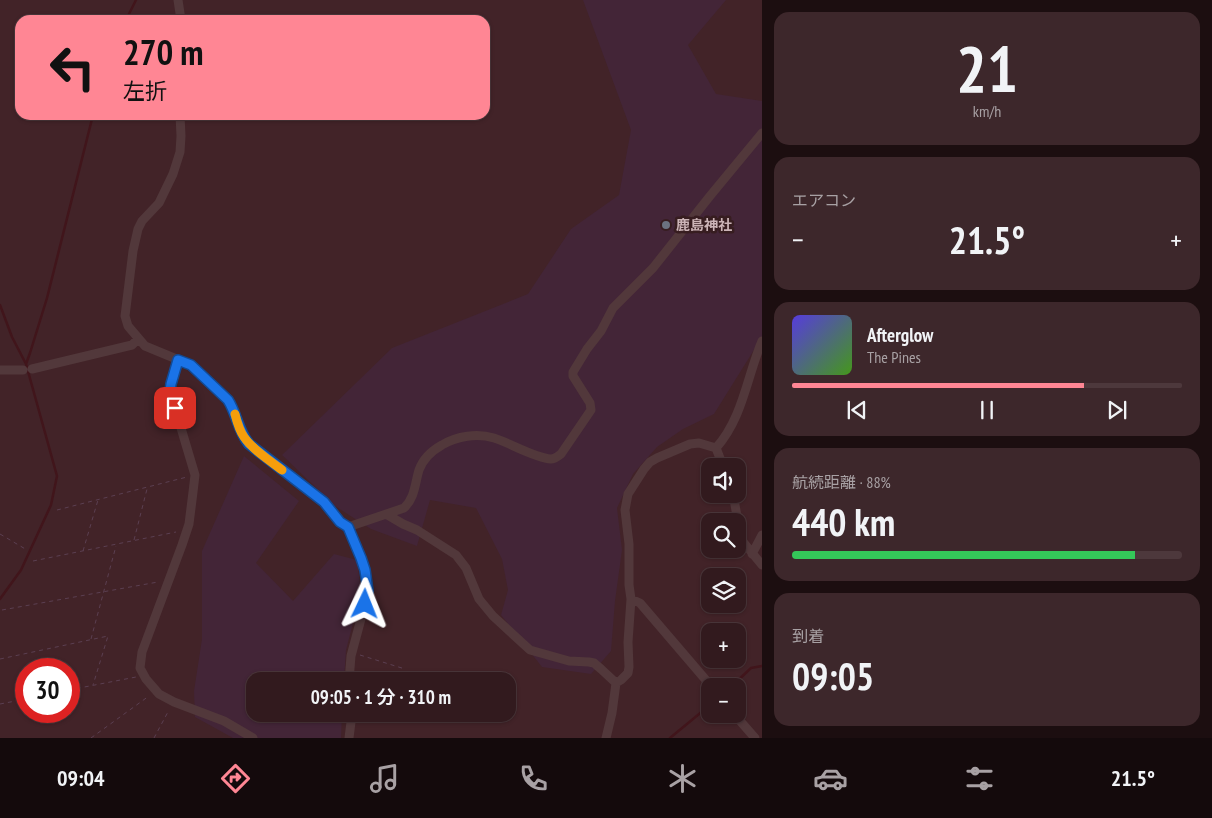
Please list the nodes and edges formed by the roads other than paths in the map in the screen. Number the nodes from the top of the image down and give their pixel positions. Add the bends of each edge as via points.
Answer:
1 (178, 0) edge
2 (181, 15) edge
3 (180, 120) edge
4 (762, 133) edge
5 (138, 339) junction
6 (762, 340) edge
7 (178, 360) junction
8 (0, 370) edge
9 (716, 448) junction
10 (720, 458) edge
11 (735, 503) edge
12 (386, 514) junction
13 (348, 527) junction
14 (762, 534) edge
15 (752, 554) junction
16 (762, 565) edge
17 (631, 599) junction
18 (350, 672) edge
19 (704, 678) edge
20 (616, 684) junction
21 (351, 722) edge
22 (742, 723) edge
23 (253, 738) edge
24 (349, 738) edge
25 (606, 738) edge
26 (755, 738) edge

1 - 2 street
3 - 5 street via 180,152 173,174 158,203 138,229 133,251 125,316
4 - 12 street via 654,268 613,308 587,349 573,372 591,410 561,454 552,459 494,438 455,438 427,457 408,504
5 - 7 street via 145,346
5 - 8 street via 132,345 27,369
6 - 9 street via 733,423
7 - 13 street via 191,365 228,400 249,444 324,502
7 - 23 street via 170,391 195,475 189,524 142,652 140,668 159,694 177,704 224,720
9 - 10 street
9 - 17 street via 699,443 683,446 650,462 633,485 626,510
11 - 15 street via 742,538
12 - 13 street
12 - 20 street via 456,555 466,568 479,599 530,650 569,661 594,663
13 - 18 street via 365,570 368,591
14 - 15 street
15 - 16 street
17 - 19 street via 640,603
17 - 20 street via 629,667
20 - 25 street
21 - 24 street
22 - 26 street

